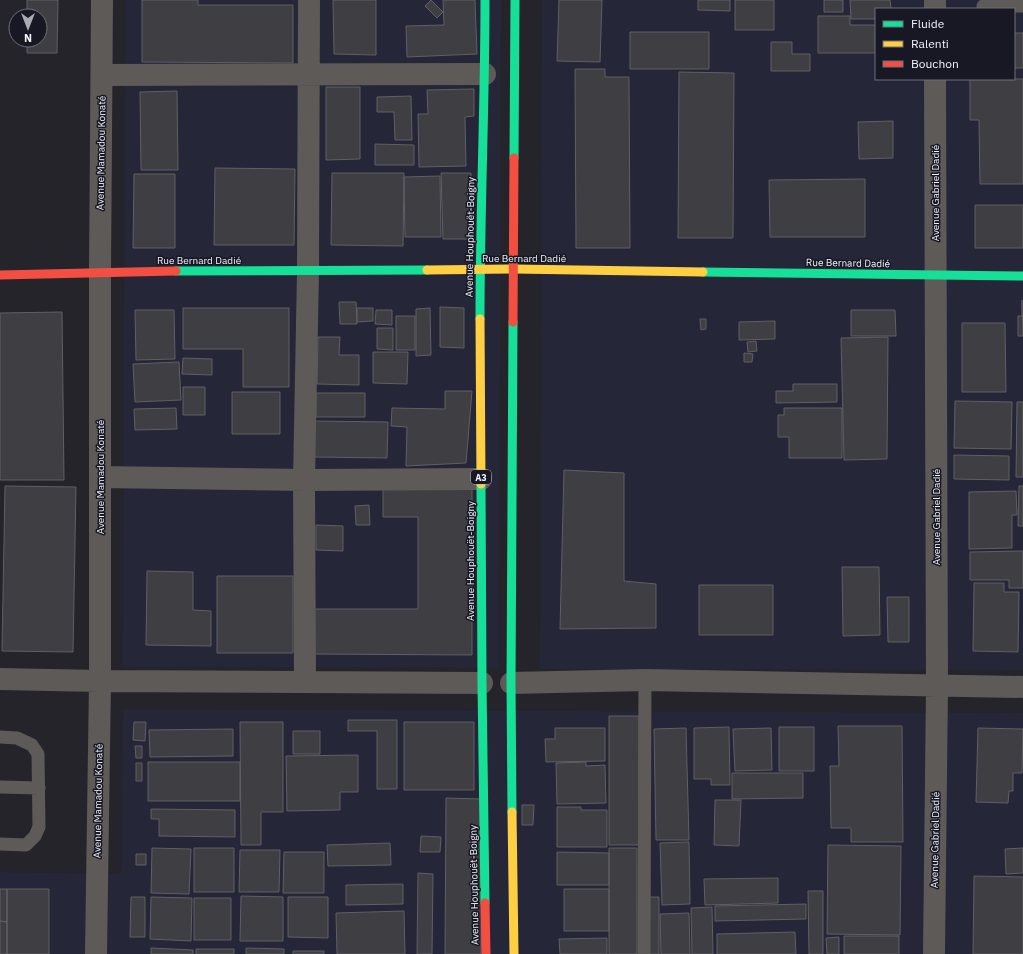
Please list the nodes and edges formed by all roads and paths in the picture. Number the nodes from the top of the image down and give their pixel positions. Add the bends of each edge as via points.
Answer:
1 (102, 0) edge
2 (309, 0) edge
3 (485, 0) edge
4 (515, 0) edge
5 (983, 5) edge
6 (1023, 6) edge
7 (309, 74) junction
8 (485, 74) junction
9 (102, 75) junction
10 (935, 80) edge
11 (480, 269) junction
12 (514, 269) junction
13 (308, 271) junction
14 (100, 272) junction
15 (0, 275) edge
16 (935, 275) junction
17 (1023, 276) edge
18 (100, 477) junction
19 (481, 479) junction
20 (304, 480) junction
21 (0, 679) edge
22 (645, 680) junction
23 (100, 681) junction
24 (305, 682) junction
25 (482, 683) junction
26 (511, 683) junction
27 (937, 686) junction
28 (1023, 687) edge
29 (0, 737) edge
30 (0, 787) edge
31 (39, 788) junction
32 (0, 844) edge
33 (96, 954) edge
34 (486, 954) edge
35 (514, 954) edge
36 (644, 954) edge
37 (934, 954) edge

1 - 9 street, Avenue Mamadou Konaté
2 - 7 street
3 - 8 main road, Avenue Houphouët-Boigny / A3
4 - 12 main road
5 - 6 lane
7 - 8 street
7 - 9 street
7 - 13 street
8 - 11 main road, Avenue Houphouët-Boigny / A3
9 - 14 street, Avenue Mamadou Konaté
10 - 16 street, Avenue Gabriel Dadié
11 - 12 main road, Rue Bernard Dadié
11 - 13 main road, Rue Bernard Dadié
11 - 19 main road, Avenue Houphouët-Boigny / A3
12 - 16 main road, Rue Bernard Dadié
12 - 26 main road
13 - 14 main road, Rue Bernard Dadié
13 - 20 street
14 - 15 main road, Rue Bernard Dadié
14 - 18 street, Avenue Mamadou Konaté
16 - 17 main road, Rue Bernard Dadié
16 - 27 street, Avenue Gabriel Dadié
18 - 20 street
18 - 23 street, Avenue Mamadou Konaté
19 - 20 street
19 - 25 main road, Avenue Houphouët-Boigny / A3
20 - 24 street
21 - 23 street
22 - 26 street
22 - 27 street
22 - 36 lane
23 - 24 street
23 - 33 street, Avenue Mamadou Konaté
24 - 25 street
25 - 34 main road, Avenue Houphouët-Boigny / A3
26 - 35 main road
27 - 28 street
27 - 37 street, Avenue Gabriel Dadié
29 - 31 lane via 17,738 32,745 38,754
30 - 31 lane
31 - 32 lane via 39,827 35,836 26,845

